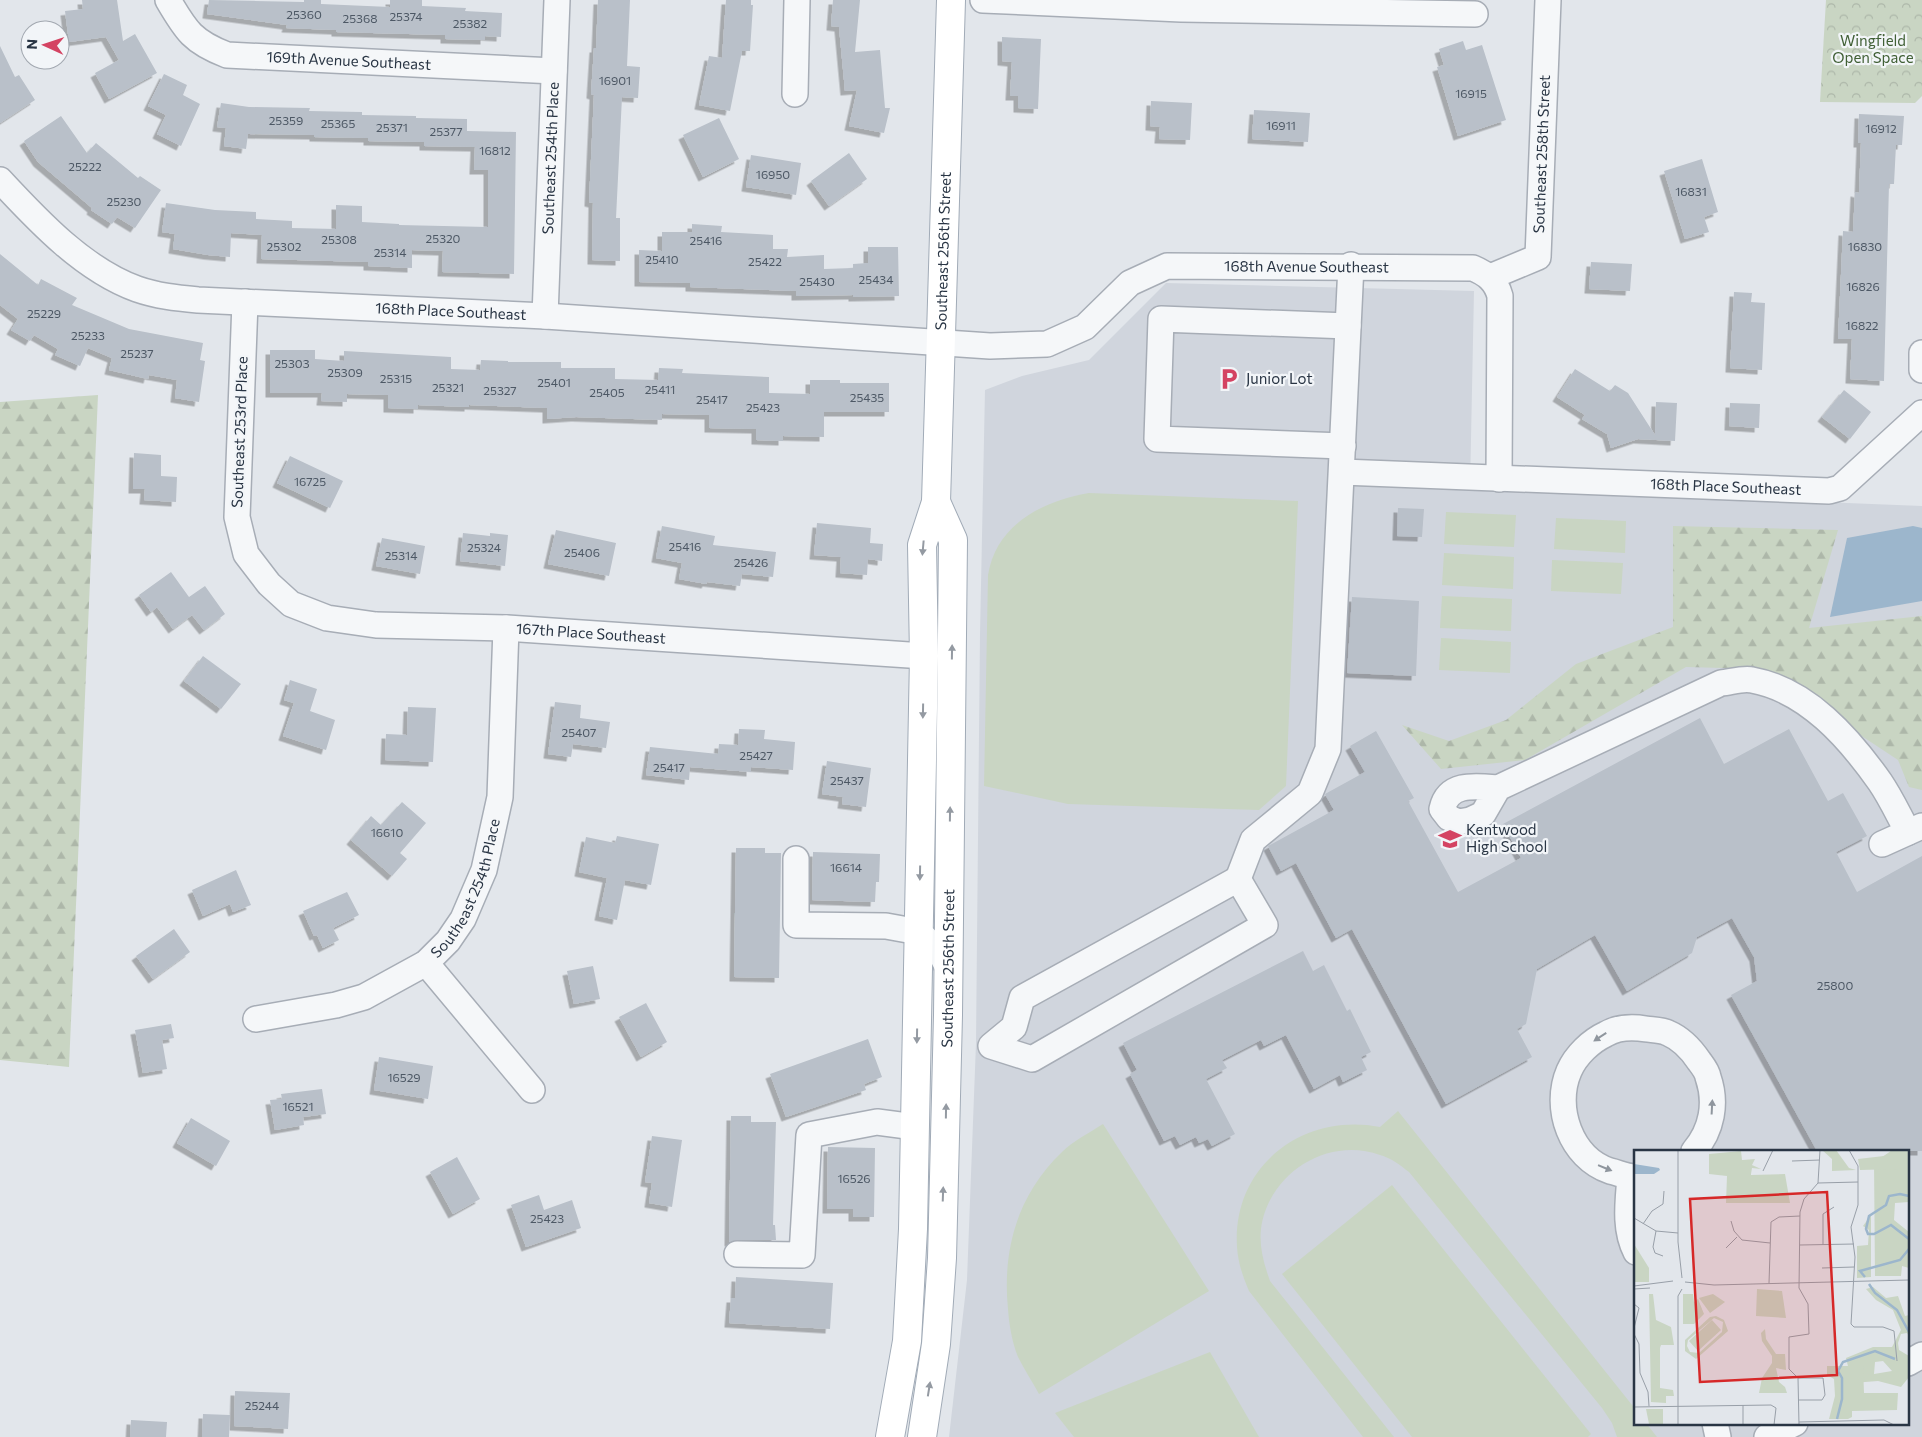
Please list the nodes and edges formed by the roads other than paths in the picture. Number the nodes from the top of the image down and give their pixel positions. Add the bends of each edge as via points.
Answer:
1 (168, 0) edge
2 (556, 0) edge
3 (797, 0) edge
4 (951, 0) edge
5 (983, 0) edge
6 (1548, 0) edge
7 (1083, 2) edge
8 (1194, 5) edge
9 (1352, 6) edge
10 (1474, 14) dead end
11 (554, 71) junction
12 (795, 94) dead end
13 (2, 186) edge
14 (1351, 266) junction
15 (1490, 277) junction
16 (245, 302) junction
17 (545, 316) junction
18 (1348, 326) junction
19 (941, 344) junction
20 (1922, 353) edge
21 (1922, 370) edge
22 (1922, 412) edge
23 (1343, 446) junction
24 (1342, 472) junction
25 (1499, 479) junction
26 (936, 502) junction
27 (268, 584) joint
28 (506, 628) junction
29 (924, 656) junction
30 (1498, 788) dead end
31 (1915, 829) edge
32 (1882, 844) dead end
33 (796, 859) dead end
34 (1238, 879) junction
35 (919, 932) junction
36 (426, 963) junction
37 (948, 968) junction
38 (256, 1019) dead end
39 (532, 1090) dead end
40 (915, 1128) junction
41 (1695, 1150) edge
42 (944, 1159) junction
43 (1633, 1177) edge
44 (1634, 1248) edge
45 (737, 1254) dead end
46 (1922, 1355) edge
47 (1910, 1362) edge
48 (1715, 1424) edge
49 (890, 1437) edge
50 (922, 1437) edge
51 (1718, 1437) edge

1 - 11 street, 169th Avenue Southeast via 193,37 206,47 227,55
2 - 11 street, Southeast 254th Place
3 - 12 street
4 - 19 main road, Southeast 256th Street
5 - 7 street
6 - 15 street, Southeast 258th Street via 1538,257
7 - 8 street
8 - 9 street
9 - 10 street
11 - 17 street, Southeast 254th Place
13 - 16 street, 168th Place Southeast via 65,246 98,269 136,288 164,296
14 - 15 street, 168th Avenue Southeast via 1473,268
14 - 18 street
14 - 19 street, 168th Avenue Southeast via 1166,266 1130,283 1085,327 1048,344
15 - 25 street via 1500,296
16 - 17 street, 168th Place Southeast
16 - 27 street, Southeast 253rd Place via 237,517 246,554
17 - 19 street, 168th Place Southeast
18 - 23 street
18 - 23 street via 1161,319 1157,439
19 - 26 main road, Southeast 256th Street
20 - 21 street
22 - 25 street, 168th Place Southeast via 1840,488 1830,492
23 - 24 street
24 - 25 street, 168th Place Southeast
24 - 34 street via 1328,749 1310,793 1253,840
26 -> 29 main road, Southeast 256th Street via 922,545
37 -> 26 main road, Southeast 256th Street via 953,540
27 - 28 street, 167th Place Southeast via 291,604 327,618 376,625
28 - 29 street, 167th Place Southeast
28 - 36 street, Southeast 254th Place via 500,797 493,836 484,870 463,919 448,941
29 -> 35 main road, Southeast 256th Street
30 - 31 street via 1722,683 1750,679 1784,690 1821,714 1846,740
31 - 32 street
33 - 35 street via 796,925 886,926
34 - 34 street via 1022,998 1014,1027 991,1046 1032,1058 1266,925
35 - 37 street via 941,954
35 -> 40 main road, Southeast 256th Street
36 - 38 street, Southeast 254th Place via 364,998
36 - 39 street
42 -> 37 main road, Southeast 256th Street
40 - 42 main road via 927,1135
40 - 45 street via 877,1122 808,1135 802,1255
40 - 49 main road, Southeast 256th Street via 907,1341
41 -> 43 street via 1702,1142 1712,1117 1713,1101 1708,1076 1690,1047 1668,1032 1632,1026 1606,1033 1584,1049 1569,1071 1562,1101 1567,1127 1580,1150 1599,1167
50 -> 42 main road, Southeast 256th Street via 936,1344
43 - 44 street via 1628,1224
46 - 47 street
48 - 51 street

